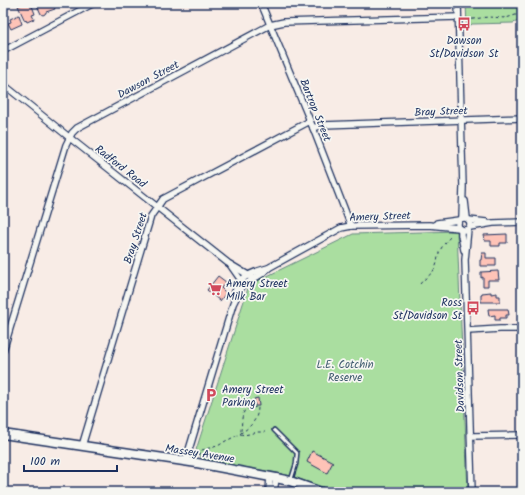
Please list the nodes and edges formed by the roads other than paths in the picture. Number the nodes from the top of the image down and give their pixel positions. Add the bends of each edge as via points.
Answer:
1 (94, 3) edge
2 (261, 3) edge
3 (458, 3) edge
4 (458, 17) junction
5 (270, 25) junction
6 (3, 52) edge
7 (3, 84) edge
8 (522, 118) edge
9 (461, 120) junction
10 (310, 121) junction
11 (313, 128) junction
12 (70, 138) junction
13 (158, 207) junction
14 (464, 219) junction
15 (522, 222) edge
16 (493, 223) junction
17 (429, 225) junction
18 (351, 226) junction
19 (465, 228) junction
20 (228, 263) junction
21 (250, 277) junction
22 (243, 283) junction
23 (522, 329) edge
24 (468, 332) junction
25 (3, 351) edge
26 (274, 430) dead end
27 (3, 434) edge
28 (522, 434) edge
29 (471, 436) junction
30 (82, 446) junction
31 (186, 462) junction
32 (273, 477) junction
33 (290, 481) junction
34 (269, 492) edge
35 (274, 492) edge
36 (321, 492) edge
37 (472, 492) edge

1 - 6 street
2 - 5 street, Bartrop Street
3 - 4 street
4 - 5 street, Dawson Street via 284,22
4 - 9 street
5 - 10 street, Bartrop Street
5 - 12 street, Dawson Street via 78,128
7 - 12 street, Radford Road
8 - 9 street, Bray Street
9 - 11 street, Bray Street via 323,124
9 - 14 street
10 - 11 street, Bartrop Street
10 - 13 street, Bray Street via 163,199
11 - 18 street, Bartrop Street
12 - 13 street, Radford Road
12 - 25 street, Dawson Street
13 - 20 street, Radford Road
13 - 30 street, Bray Street via 151,216
14 - 16 street, Amery Street
14 - 17 street, Amery Street
14 - 19 street via 458,224
14 - 19 street via 471,223
15 - 16 street, Amery Street
16 - 19 street, Amery Street
17 - 18 street, Amery Street
17 - 19 street, Amery Street
18 - 21 street, Amery Street via 341,228 260,275
19 - 24 street, Davidson Street
20 - 21 street, Radford Road
20 - 22 street, Radford Road
21 - 22 street, Amery Street
22 - 31 street, Amery Street via 233,304
23 - 24 street
24 - 29 street, Davidson Street
26 - 33 lane via 298,453
27 - 30 street, Massey Avenue
28 - 29 street
29 - 37 street, Davidson Street
30 - 31 street, Massey Avenue
31 - 32 street, Massey Avenue
32 - 33 street, Massey Avenue
32 - 34 street
32 - 35 street
33 - 36 street, Massey Avenue

